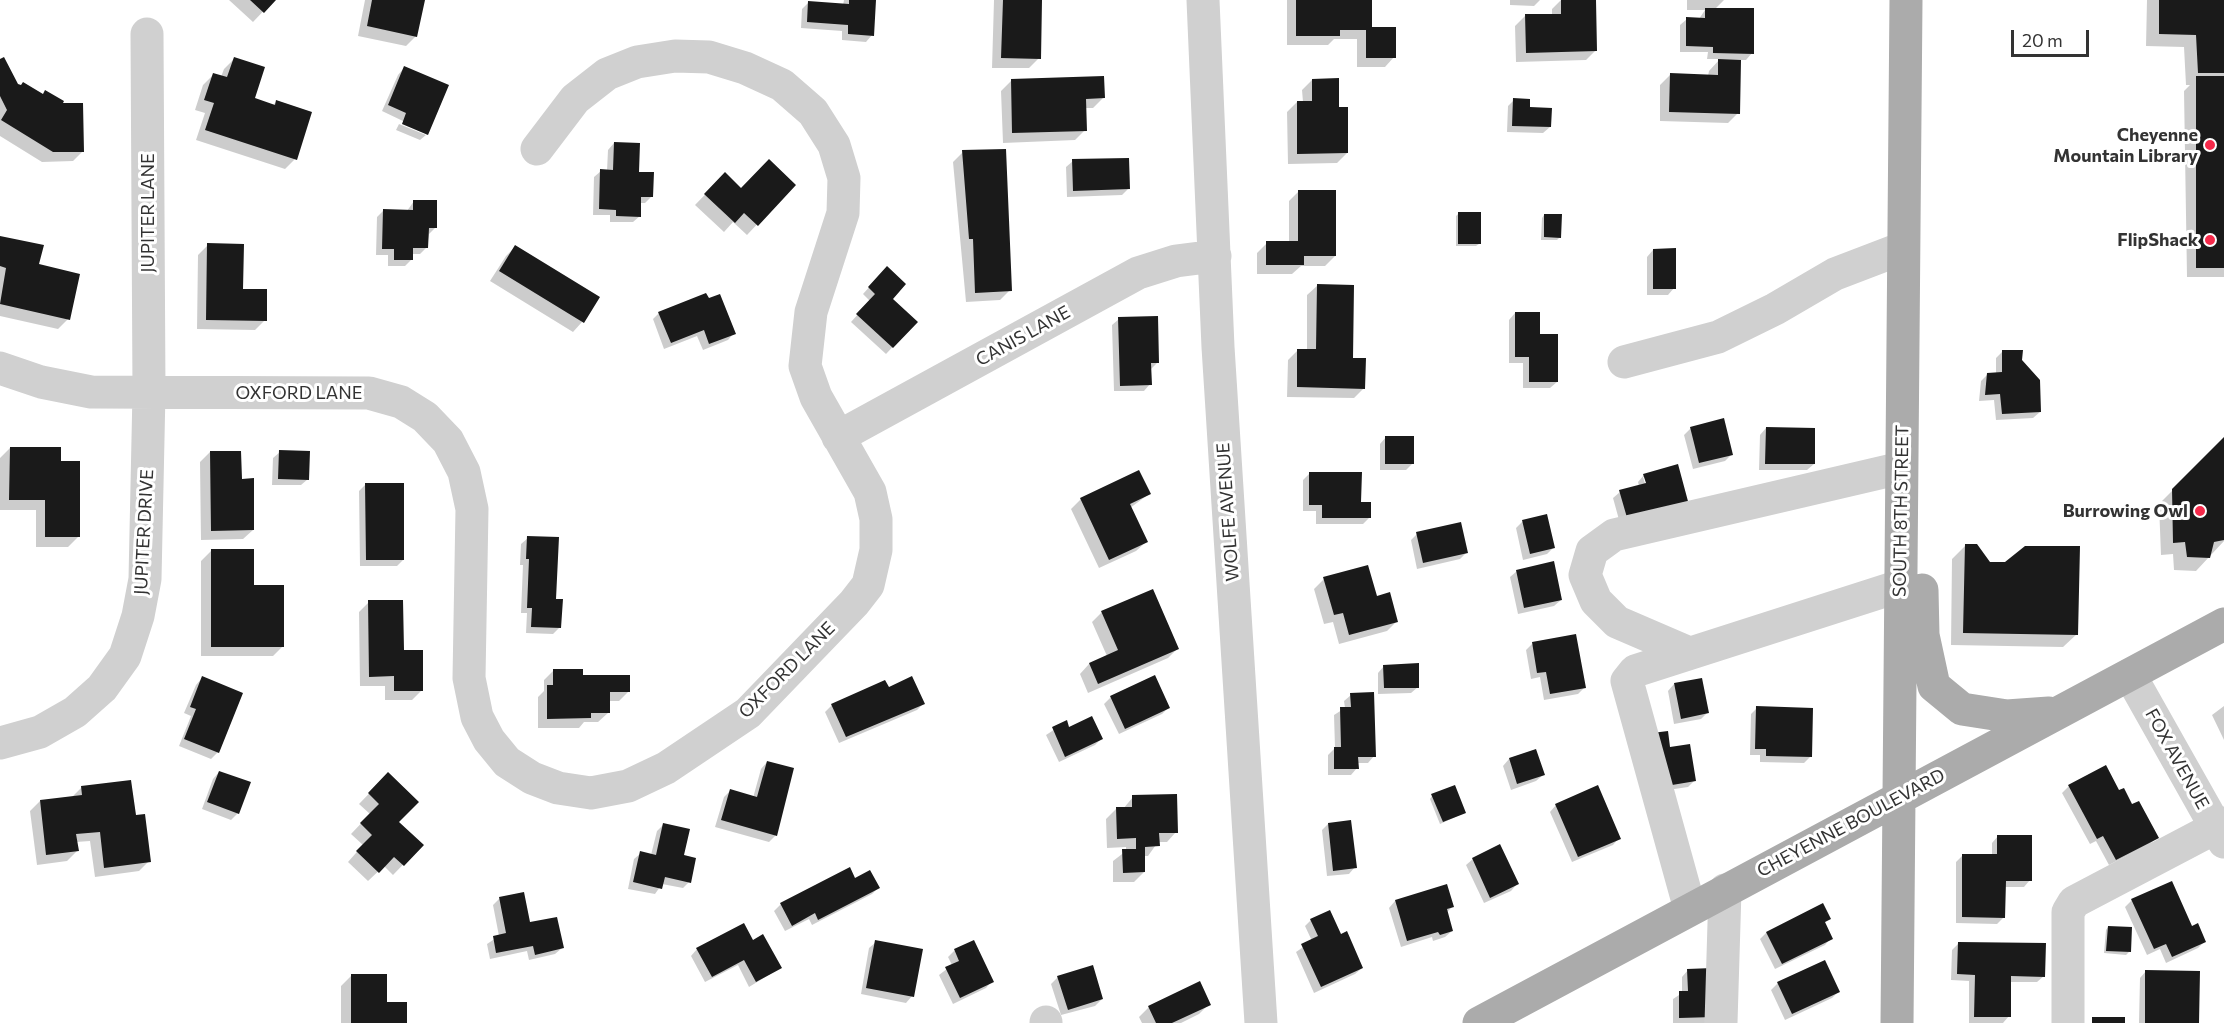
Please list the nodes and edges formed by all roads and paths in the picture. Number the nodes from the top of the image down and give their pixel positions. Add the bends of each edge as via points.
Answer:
1 (1203, 0) edge
2 (1906, 0) edge
3 (147, 34) dead end
4 (537, 149) dead end
5 (1903, 248) junction
6 (1215, 256) junction
7 (1624, 362) dead end
8 (0, 368) edge
9 (149, 392) junction
10 (838, 437) junction
11 (1901, 468) junction
12 (1901, 529) junction
13 (1900, 586) junction
14 (2224, 624) edge
15 (1689, 652) junction
16 (2130, 675) junction
17 (2060, 713) junction
18 (0, 743) edge
19 (1898, 798) junction
20 (2221, 831) edge
21 (1725, 890) junction
22 (1690, 909) junction
23 (1261, 1023) edge
24 (1479, 1023) edge
25 (1721, 1023) edge
26 (1896, 1023) edge
27 (2068, 1023) edge

1 - 6 street, WOLFE AVENUE
2 - 5 main road, SOUTH 8TH STREET
3 - 9 street, JUPITER LANE
4 - 10 street, OXFORD LANE via 575,99 607,74 637,62 675,56 710,57 745,68 782,85 813,112 834,145 844,178 843,213 811,312 805,366 816,397
5 - 7 street via 1835,274 1718,337
5 - 11 main road, SOUTH 8TH STREET
6 - 10 street, CANIS LANE via 1176,261 1138,273
6 - 23 street, WOLFE AVENUE
8 - 9 street, OXFORD LANE via 74,390
9 - 10 street, OXFORD LANE via 369,393 401,402 425,417 448,441 464,472 471,508 469,678 477,717 507,762 558,788 591,793 628,786 666,768 748,713 868,585 876,550 876,519 870,492
9 - 18 street, JUPITER DRIVE via 145,579 125,656 102,688 75,712 40,732
11 - 12 main road, SOUTH 8TH STREET
11 - 15 street via 1614,535 1592,551 1585,575 1596,601 1617,622
12 - 13 main road, SOUTH 8TH STREET
12 - 17 main road via 1922,562 1923,635 1934,686 1962,709 2007,716
13 - 15 street
13 - 19 main road, SOUTH 8TH STREET
14 - 16 main road, CHEYENNE BOULEVARD
15 - 22 street via 1635,671 1628,681
16 - 17 main road, CHEYENNE BOULEVARD
16 - 20 street, FOX AVENUE
17 - 19 main road, CHEYENNE BOULEVARD
19 - 21 main road, CHEYENNE BOULEVARD
19 - 26 main road, SOUTH 8TH STREET
20 - 27 street via 2074,902 2068,912
21 - 22 main road, CHEYENNE BOULEVARD
21 - 25 street
22 - 24 main road, CHEYENNE BOULEVARD

